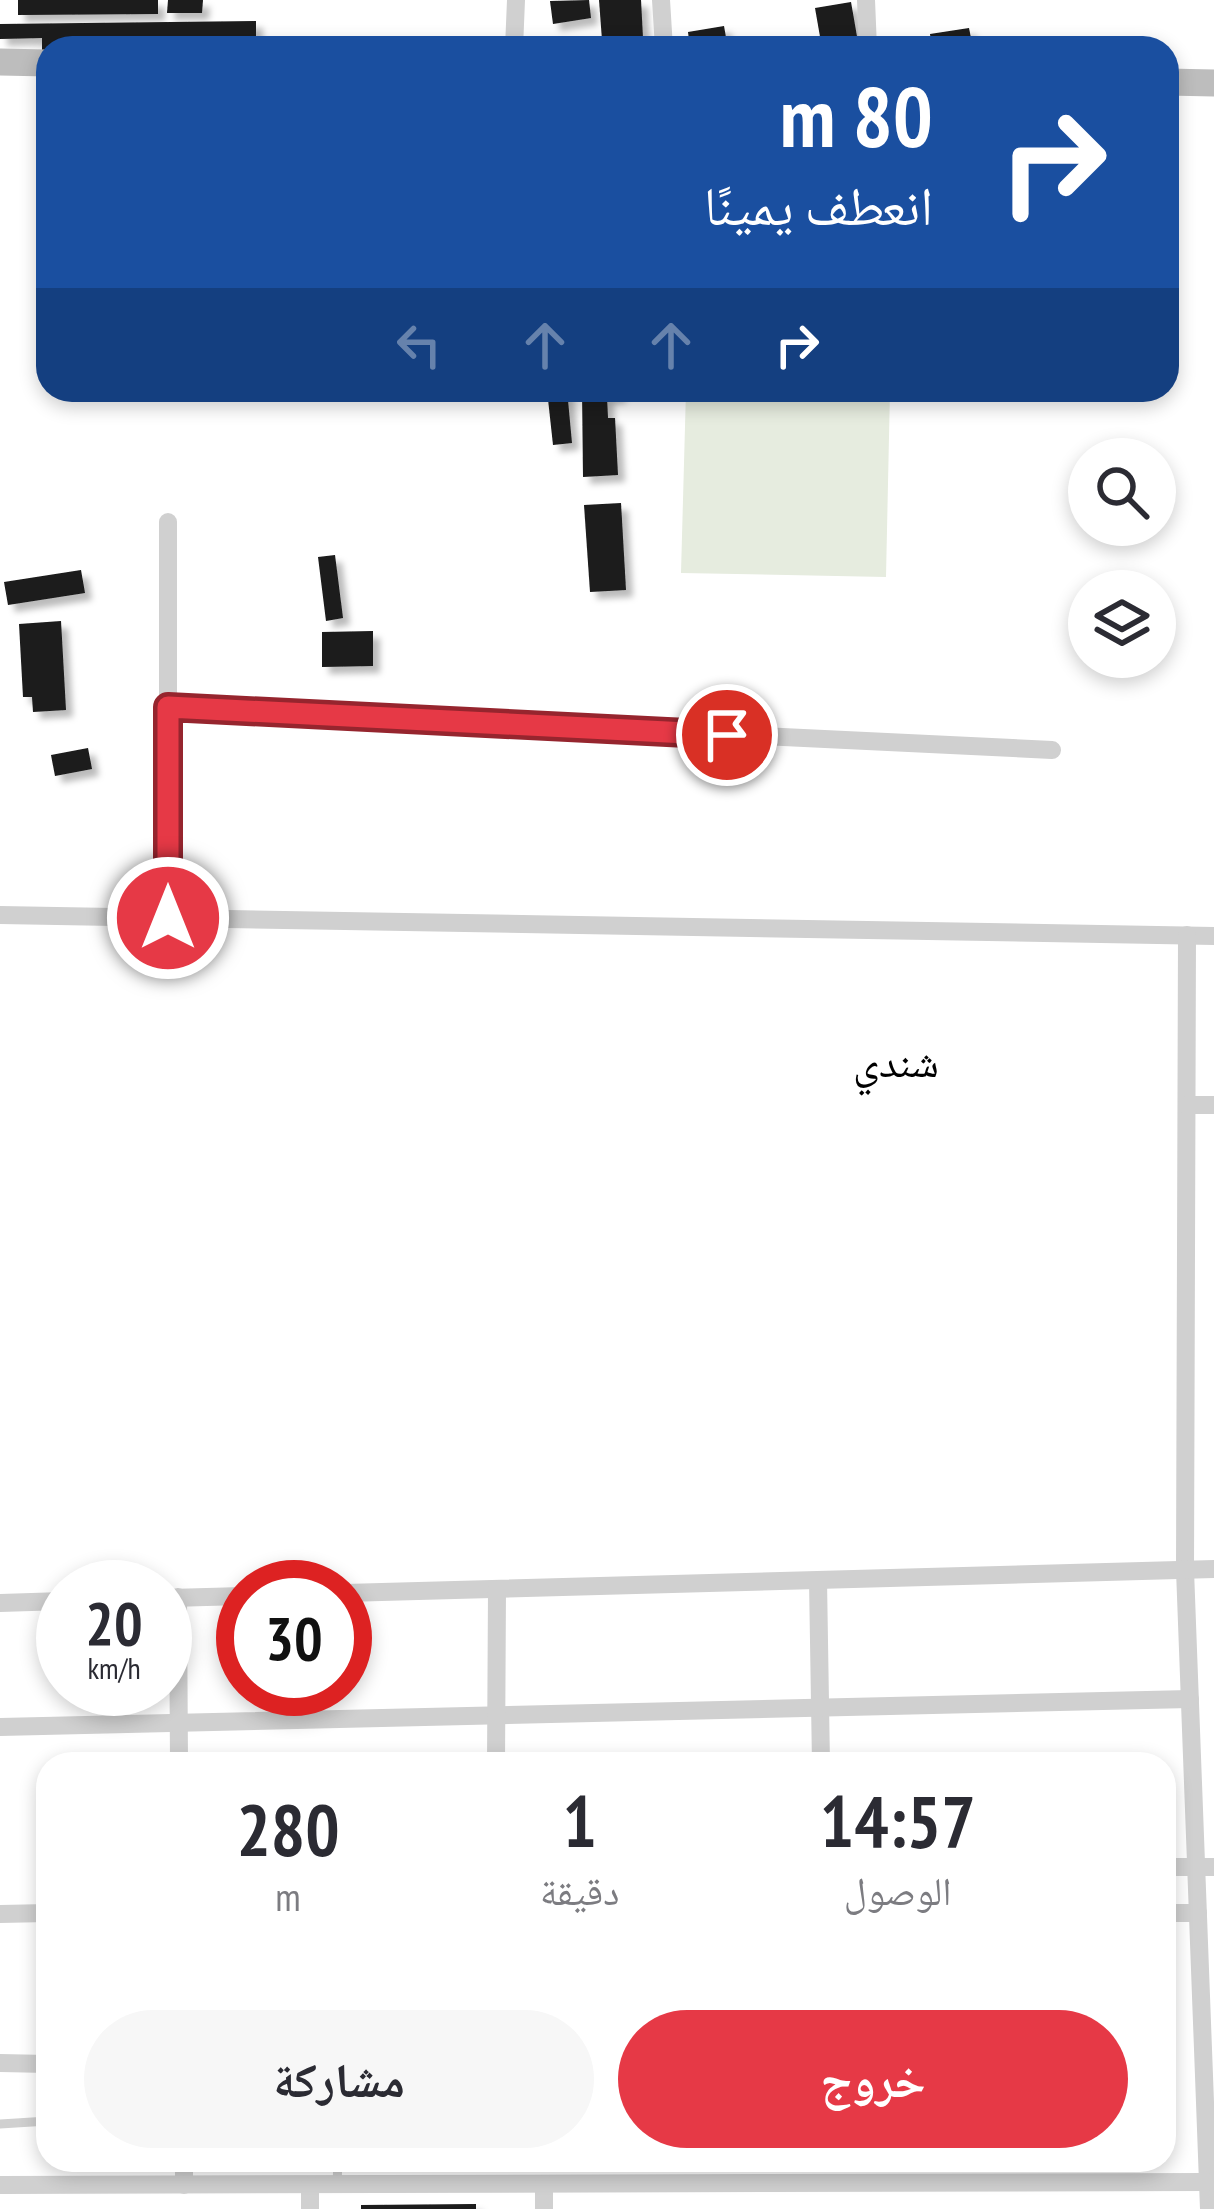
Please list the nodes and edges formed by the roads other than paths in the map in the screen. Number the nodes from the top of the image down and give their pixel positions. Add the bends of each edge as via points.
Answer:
1 (516, 0) edge
2 (661, 0) edge
3 (866, 0) edge
4 (514, 36) edge
5 (663, 36) edge
6 (868, 36) edge
7 (0, 62) edge
8 (36, 63) edge
9 (1179, 82) edge
10 (1214, 83) edge
11 (168, 522) dead end
12 (168, 707) junction
13 (1052, 750) dead end
14 (0, 916) edge
15 (168, 918) junction
16 (1187, 935) junction
17 (1214, 936) edge
18 (1186, 1105) junction
19 (1214, 1105) edge
20 (1214, 1569) edge
21 (1185, 1570) junction
22 (818, 1580) junction
23 (497, 1589) junction
24 (372, 1592) edge
25 (36, 1602) edge
26 (0, 1603) edge
27 (1190, 1699) junction
28 (820, 1708) junction
29 (179, 1716) edge
30 (496, 1716) junction
31 (179, 1723) junction
32 (0, 1727) edge
33 (179, 1752) edge
34 (496, 1752) edge
35 (821, 1752) edge
36 (1205, 1867) edge
37 (0, 1913) edge
38 (36, 1913) edge
39 (1176, 1913) edge
40 (1198, 1913) junction
41 (1209, 2060) edge
42 (0, 2063) edge
43 (36, 2064) edge
44 (36, 2122) edge
45 (0, 2124) edge
46 (184, 2172) edge
47 (338, 2172) edge
48 (493, 2172) edge
49 (826, 2172) edge
50 (1208, 2182) junction
51 (493, 2184) junction
52 (544, 2184) junction
53 (826, 2184) junction
54 (184, 2185) junction
55 (310, 2185) junction
56 (337, 2185) junction
57 (0, 2186) edge
58 (310, 2209) edge
59 (544, 2209) edge
60 (1209, 2209) edge

1 - 4 street
2 - 5 street
3 - 6 street
7 - 8 main road
9 - 10 main road
11 - 12 street
12 - 13 street
12 - 15 street
14 - 15 street
15 - 16 street
16 - 17 street
16 - 18 street
18 - 19 street
18 - 21 street
20 - 21 street
21 - 22 street
21 - 27 street
22 - 23 street
22 - 28 street
23 - 24 street
23 - 30 street
25 - 26 street
27 - 28 street
27 - 36 street
28 - 30 street
28 - 35 street
29 - 31 street
30 - 31 street
30 - 34 street
31 - 32 street
31 - 33 street
36 - 40 street
37 - 38 street
39 - 40 street
40 - 41 street
41 - 50 street
42 - 43 street
44 - 45 lane
46 - 54 street
47 - 56 lane
48 - 51 street
49 - 53 street
50 - 53 street
50 - 60 street
51 - 52 street
51 - 56 street
52 - 53 street
52 - 59 street
54 - 55 street
54 - 57 street
55 - 56 street
55 - 58 street

